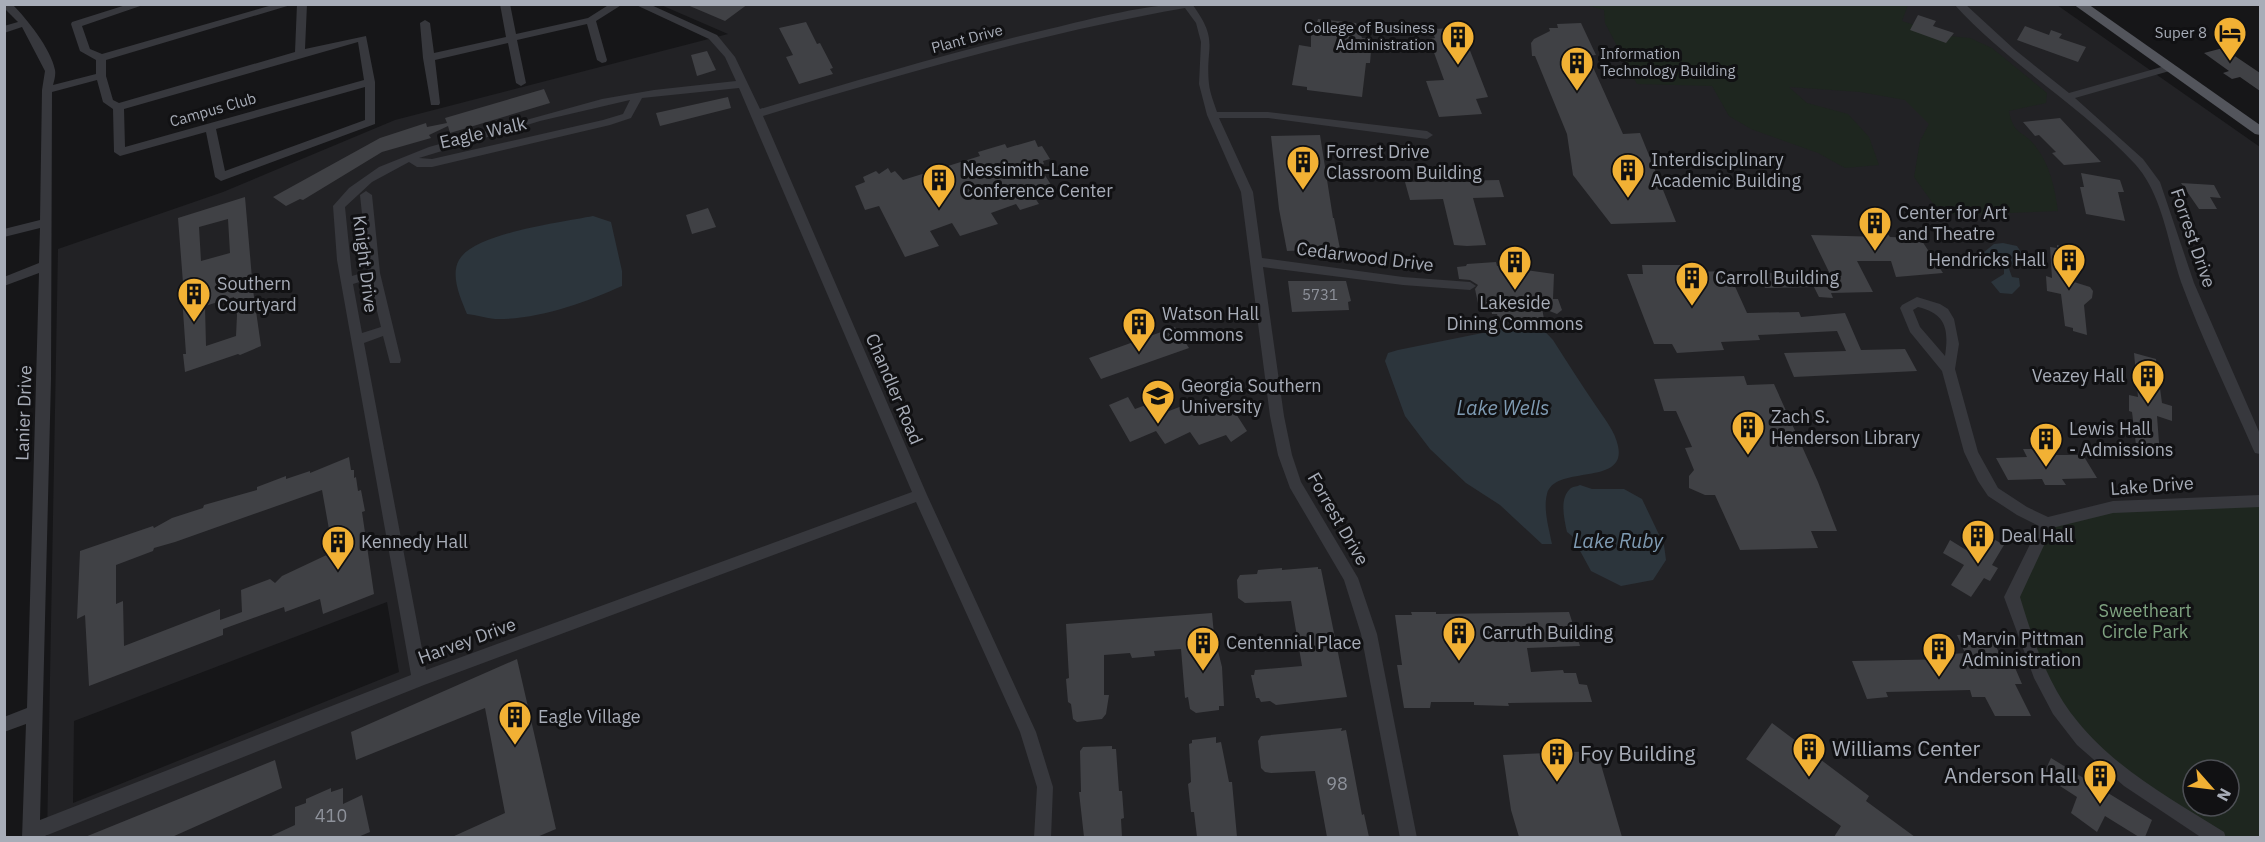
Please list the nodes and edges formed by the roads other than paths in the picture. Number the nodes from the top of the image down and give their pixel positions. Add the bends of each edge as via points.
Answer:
1 (6, 4) edge
2 (141, 4) edge
3 (289, 4) edge
4 (302, 4) edge
5 (505, 4) edge
6 (618, 4) edge
7 (639, 4) edge
8 (1959, 4) edge
9 (2079, 4) edge
10 (1187, 5) edge
11 (591, 20) junction
12 (25, 23) junction
13 (425, 23) dead end
14 (4, 30) edge
15 (512, 38) junction
16 (300, 54) junction
17 (101, 58) junction
18 (428, 58) junction
19 (602, 60) dead end
20 (2166, 69) junction
21 (101, 76) junction
22 (370, 82) junction
23 (521, 83) dead end
24 (742, 84) junction
25 (48, 90) junction
26 (638, 96) junction
27 (2067, 97) junction
28 (435, 103) dead end
29 (118, 107) junction
30 (558, 114) junction
31 (757, 114) junction
32 (1212, 115) junction
33 (210, 127) junction
34 (2260, 131) edge
35 (566, 132) junction
36 (1427, 135) dead end
37 (410, 157) junction
38 (366, 195) dead end
39 (46, 222) junction
40 (4, 233) edge
41 (1256, 262) junction
42 (46, 265) junction
43 (374, 273) junction
44 (4, 282) edge
45 (347, 282) junction
46 (1470, 286) dead end
47 (388, 328) junction
48 (357, 340) junction
49 (395, 360) dead end
50 (1948, 369) junction
51 (2260, 449) edge
52 (920, 495) junction
53 (2260, 501) edge
54 (2047, 523) junction
55 (420, 679) junction
56 (34, 713) junction
57 (4, 725) edge
58 (31, 835) edge
59 (1042, 837) edge
60 (1409, 837) edge
61 (2218, 837) edge

1 - 12 street, Lanier Drive
2 - 17 street via 76,24 85,51
3 - 17 street
4 - 16 street
5 - 15 street
6 - 11 street
7 - 24 street, Chandler Road via 713,37 730,57
8 - 27 street, Forrest Drive
9 - 20 main road
10 - 31 street, Plant Drive via 1047,32
10 - 32 street, Forrest Drive via 1201,23 1206,42 1204,84
11 - 15 street
11 - 19 street
12 - 14 street
12 - 25 street, Lanier Drive via 50,71
13 - 18 street
15 - 18 street
15 - 23 street
16 - 22 street via 362,39
16 - 29 street
17 - 21 street
18 - 28 street
20 - 27 street
20 - 34 main road
21 - 25 street
21 - 29 street via 108,102
22 - 33 street, Campus Club
22 - 33 street via 371,122 221,177
24 - 26 street, Knight Drive
24 - 31 street, Chandler Road
25 - 39 street, Lanier Drive
26 - 30 street, Knight Drive
26 - 35 street, Eagle Walk via 627,116
27 - 51 street, Forrest Drive via 2139,162 2154,182 2188,283
29 - 33 street, Campus Club via 120,152
30 - 35 street
30 - 37 street, Knight Drive
31 - 52 street, Chandler Road
32 - 36 street via 1268,115
32 - 41 street, Forrest Drive via 1247,192
35 - 37 street, Eagle Walk via 432,163 417,163
37 - 45 street, Knight Drive via 356,186 339,206
38 - 43 street
39 - 40 street
39 - 42 street, Lanier Drive
41 - 46 street, Cedarwood Drive
41 - 60 street, Forrest Drive via 1285,455 1295,484 1355,588 1369,634
42 - 44 street
42 - 56 street, Lanier Drive
43 - 45 street
43 - 47 street
45 - 48 street, Knight Drive
47 - 48 street
47 - 49 street
48 - 55 street, Knight Drive
50 - 50 street via 1953,352 1947,317 1936,307 1917,302 1906,308 1914,329
50 - 54 street via 1971,452 1983,477 1993,492
52 - 55 street, Harvey Drive
52 - 59 street, Chandler Road via 1028,732 1045,787
53 - 54 street, Lake Drive via 2113,507
54 - 61 street via 2012,597 2026,644 2060,708 2083,740 2120,771
55 - 58 street, Harvey Drive
56 - 57 street
56 - 58 street, Lanier Drive

